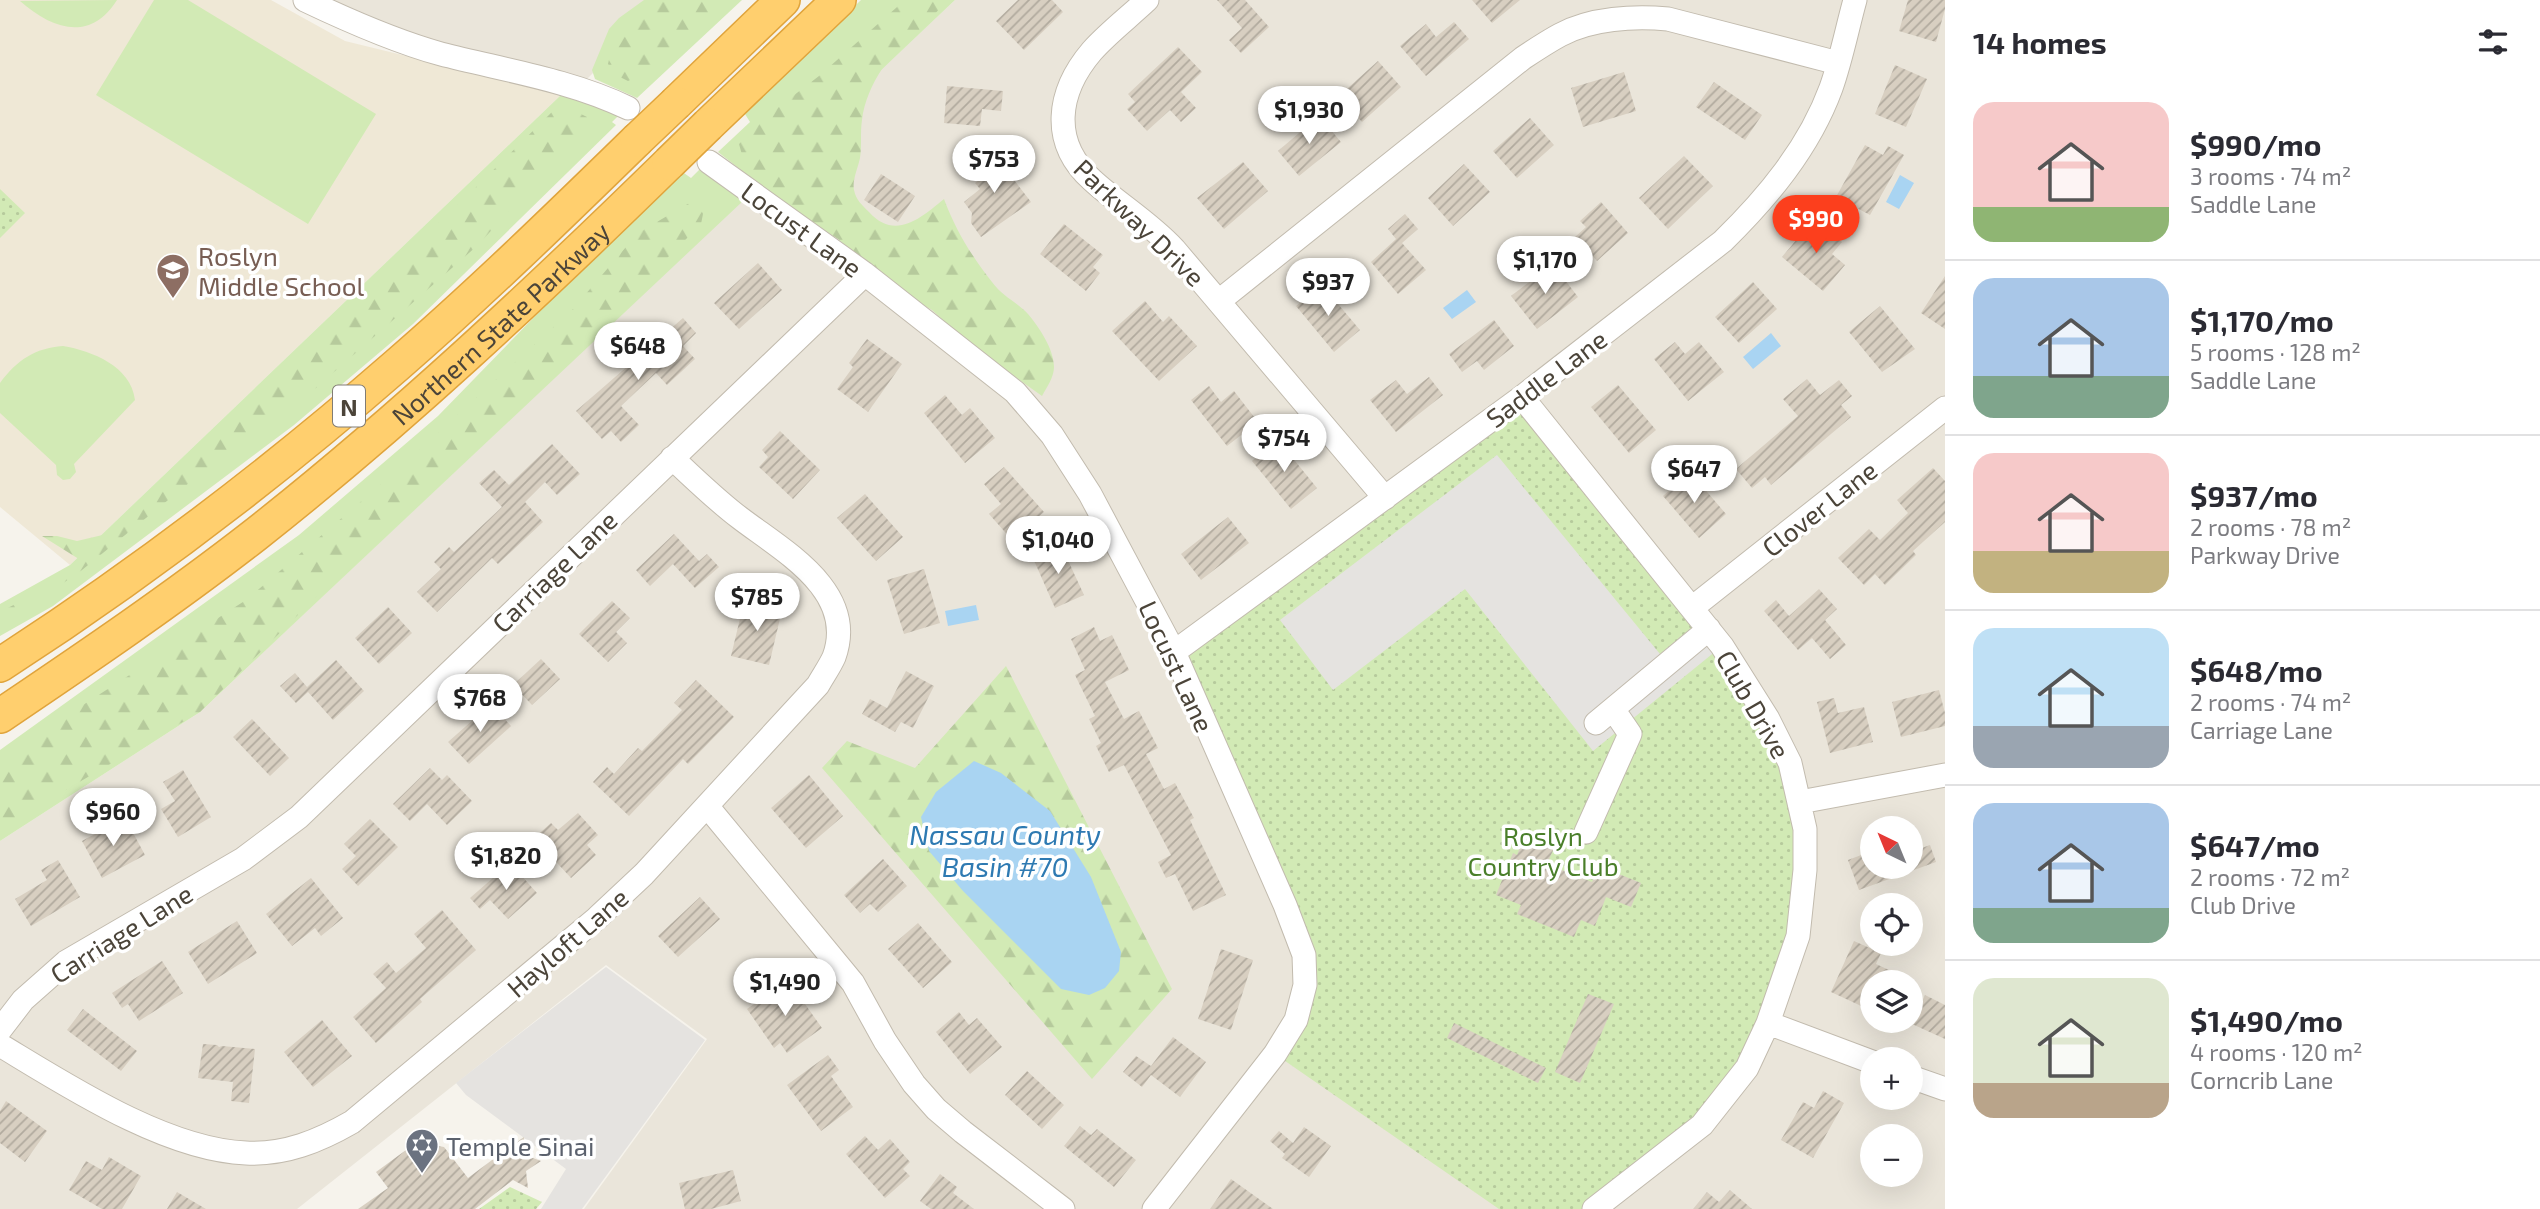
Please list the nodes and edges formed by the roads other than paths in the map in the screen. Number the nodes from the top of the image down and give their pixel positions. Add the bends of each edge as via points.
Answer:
1 (305, 0) edge
2 (783, 0) edge
3 (839, 0) edge
4 (1147, 0) edge
5 (1855, 0) edge
6 (1838, 63) junction
7 (628, 108) dead end
8 (709, 162) dead end
9 (865, 274) junction
10 (1219, 301) junction
11 (1522, 397) junction
12 (1945, 408) edge
13 (672, 458) junction
14 (1385, 498) junction
15 (1692, 608) junction
16 (146, 616) junction
17 (1709, 629) junction
18 (37, 641) junction
19 (1174, 652) junction
20 (0, 657) edge
21 (0, 665) edge
22 (0, 716) edge
23 (0, 743) edge
24 (1945, 775) edge
25 (1800, 802) junction
26 (707, 806) junction
27 (1586, 832) dead end
28 (1768, 1023) junction
29 (0, 1030) edge
30 (0, 1045) edge
31 (1860, 1058) edge
32 (1923, 1081) edge
33 (1945, 1089) edge
34 (1619, 1202) edge
35 (1063, 1209) edge
36 (1154, 1209) edge
37 (1594, 1209) edge

1 - 7 street via 415,46 577,89
2 - 18 highway, Northern State Parkway / N, bridge via 456,313 348,408 195,528
3 - 16 highway, Northern State Parkway / N, bridge via 552,276 404,411 264,527
4 - 10 street, Parkway Drive via 1091,51 1070,85 1062,113 1063,134 1079,167 1159,233
5 - 6 street, Saddle Lane
6 - 10 street via 1668,19 1612,19 1563,33 1522,58
6 - 11 street, Saddle Lane via 1811,131 1753,212 1698,262
8 - 9 street, Locust Lane
9 - 13 street, Carriage Lane
9 - 19 street, Locust Lane via 1015,392 1052,435 1090,494
10 - 14 street, Parkway Drive
11 - 14 street, Saddle Lane
11 - 15 street, Club Drive
12 - 15 street, Clover Lane
13 - 26 street, Hayloft Lane via 732,513 811,572 831,598 838,624 834,656 818,685
13 - 29 street, Carriage Lane via 299,817 243,859 66,961 23,1000
14 - 19 street, Saddle Lane
15 - 17 street, Club Drive
16 - 22 highway, Northern State Parkway / N
16 - 23 highway via 46,708
17 - 25 street, Club Drive via 1768,719 1790,763
17 - 27 street via 1604,716 1630,734
18 - 20 highway
18 - 21 highway, Northern State Parkway / N
19 - 36 street, Locust Lane via 1285,905 1304,956 1305,985 1296,1020 1275,1054
24 - 25 street
25 - 28 street, Club Drive via 1805,870 1798,936
26 - 30 street, Hayloft Lane via 597,918 352,1122 303,1146 248,1154 192,1144 81,1093
26 - 35 street via 853,983 885,1041 936,1109
28 - 31 street
28 - 34 street, Club Drive via 1747,1068 1702,1125
32 - 33 street
34 - 37 street, Club Drive

